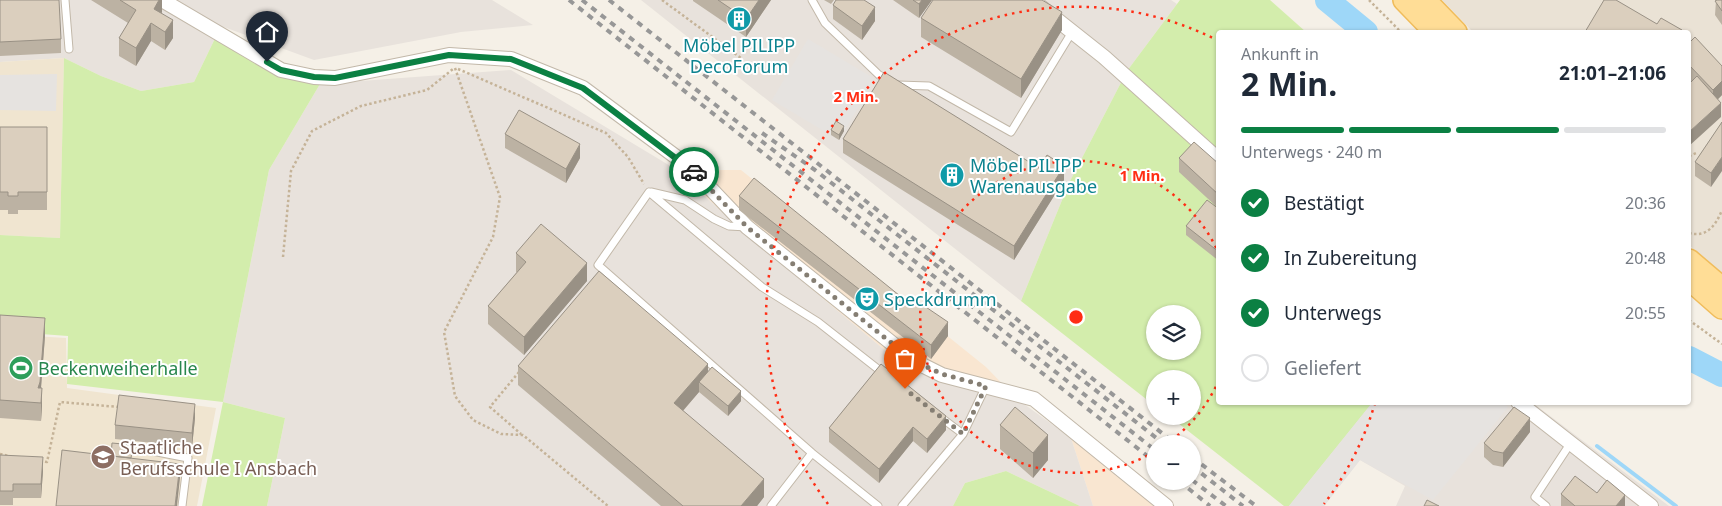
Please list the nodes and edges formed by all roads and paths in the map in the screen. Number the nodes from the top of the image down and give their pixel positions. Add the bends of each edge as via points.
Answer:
1 (65, 0) edge
2 (162, 0) edge
3 (662, 0) edge
4 (812, 0) edge
5 (1032, 0) edge
6 (1369, 0) edge
7 (1404, 0) edge
8 (1425, 0) edge
9 (1399, 30) edge
10 (1433, 30) edge
11 (1454, 30) edge
12 (1072, 32) junction
13 (69, 49) dead end
14 (740, 58) dead end
15 (452, 62) junction
16 (1696, 153) dead end
17 (1691, 155) edge
18 (1216, 157) edge
19 (650, 192) junction
20 (1722, 210) edge
21 (747, 227) junction
22 (1691, 233) edge
23 (283, 257) dead end
24 (1691, 262) edge
25 (1691, 281) edge
26 (1722, 288) edge
27 (1722, 308) edge
28 (1691, 321) edge
29 (1722, 344) edge
30 (522, 369) edge
31 (886, 375) edge
32 (986, 386) junction
33 (1522, 405) edge
34 (124, 408) edge
35 (932, 410) edge
36 (963, 434) junction
37 (522, 435) junction
38 (1570, 444) junction
39 (147, 450) dead end
40 (812, 453) junction
41 (0, 454) edge
42 (9, 456) edge
43 (38, 460) edge
44 (182, 506) edge
45 (608, 506) edge
46 (771, 506) edge
47 (878, 506) edge
48 (902, 506) edge
49 (1166, 506) edge
50 (1546, 506) edge
51 (1651, 506) edge

1 - 13 lane
2 - 15 street via 281,70 314,77 345,76
3 - 14 path
4 - 12 lane via 825,23 879,75 899,85 930,86 1011,132
5 - 12 street
6 - 9 path
7 - 10 main road
8 - 11 main road
12 - 18 street
15 - 19 path via 606,133 628,158
15 - 21 street via 511,59 583,88 690,168
15 - 23 path via 427,90 362,106 312,131 291,171
15 - 37 path via 500,197 493,237 444,332 455,396 473,420 501,434
16 - 17 path
19 - 21 lane via 685,200 729,226
19 - 31 lane via 762,287 818,322
19 - 40 lane via 598,265
20 - 22 path via 1718,222 1710,230
21 - 32 street via 914,361 942,374
24 - 26 main road
25 - 27 main road
28 - 29 path
30 - 37 path via 490,407
32 - 36 lane
32 - 49 street via 1034,399
33 - 38 street
34 - 43 path via 60,402 47,462
35 - 36 lane
36 - 48 lane
37 - 45 path
38 - 50 lane via 1535,497
38 - 51 street
39 - 44 lane via 188,458
40 - 46 lane
40 - 47 lane
41 - 42 path

